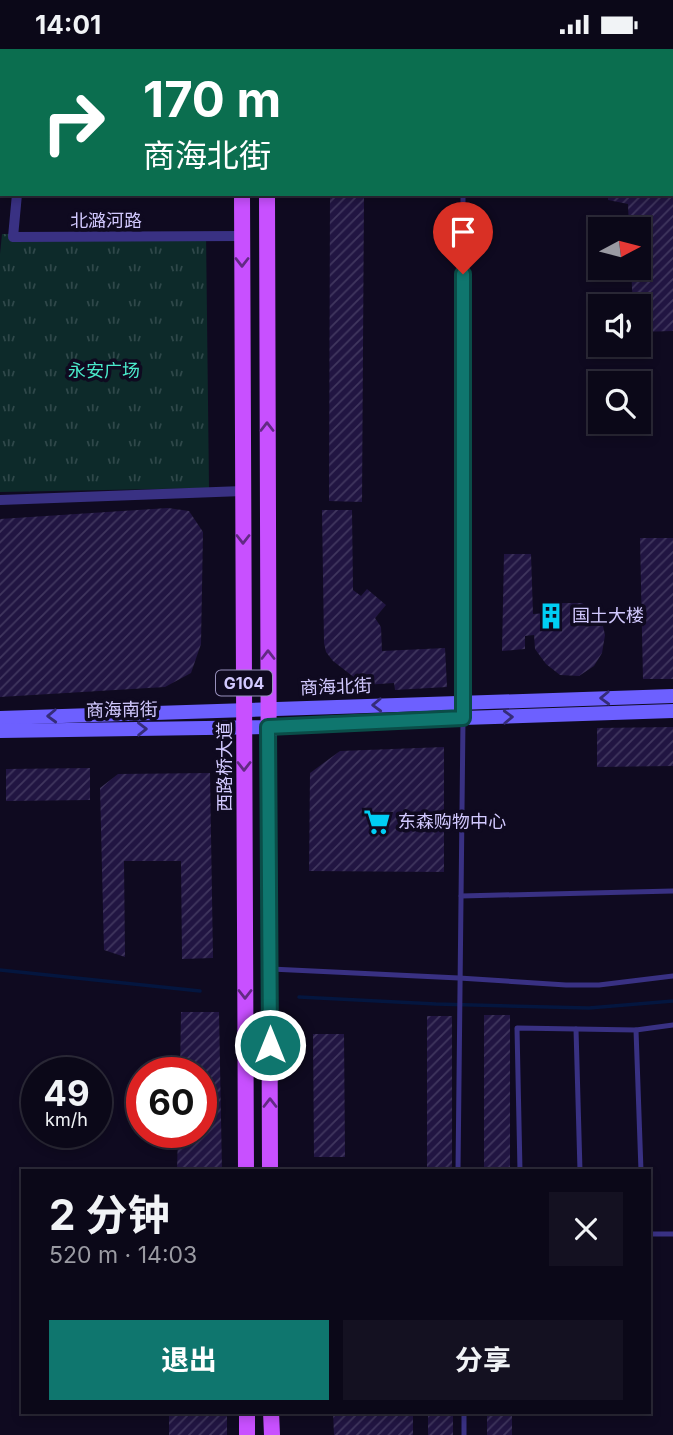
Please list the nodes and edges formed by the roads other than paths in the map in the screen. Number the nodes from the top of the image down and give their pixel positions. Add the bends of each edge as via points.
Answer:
1 (17, 196) edge
2 (242, 196) edge
3 (267, 196) edge
4 (463, 196) edge
5 (242, 236) junction
6 (243, 491) junction
7 (0, 500) edge
8 (673, 696) edge
9 (463, 702) junction
10 (268, 709) junction
11 (244, 710) junction
12 (673, 711) edge
13 (0, 718) edge
14 (463, 718) junction
15 (244, 727) junction
16 (268, 727) junction
17 (0, 731) edge
18 (673, 891) edge
19 (461, 896) junction
20 (269, 969) junction
21 (673, 976) edge
22 (459, 978) junction
23 (673, 1025) edge
24 (576, 1030) junction
25 (636, 1030) junction
26 (246, 1169) edge
27 (270, 1169) edge
28 (458, 1169) edge
29 (520, 1169) edge
30 (580, 1169) edge
31 (642, 1169) edge
32 (651, 1234) edge
33 (673, 1234) edge
34 (247, 1414) edge
35 (271, 1414) edge
36 (464, 1414) edge
37 (247, 1435) edge
38 (271, 1435) edge
39 (464, 1435) edge

1 - 5 street, 北潞河路 via 13,237
2 - 5 main road, 西路桥大道 / G104
10 -> 3 main road, G104
4 - 9 lane
5 -> 6 main road, 西路桥大道 / G104
6 - 7 street
6 -> 11 main road, 西路桥大道 / G104
8 -> 9 main road, 商海北街
9 -> 10 main road, 商海北街
9 - 14 lane
10 - 11 main road, 商海北街
10 - 16 main road, G104
11 -> 13 main road, 商海北街
11 - 15 main road, 西路桥大道 / G104
14 -> 12 main road, 商海北街
14 - 16 main road, 商海北街
14 - 19 lane
15 - 16 main road, 商海北街
17 -> 15 main road, 商海南街
15 -> 26 main road, 西路桥大道 / G104
16 - 20 main road, G104
18 - 19 lane
19 - 22 lane
20 - 22 lane
27 -> 20 main road, G104
21 - 22 lane via 588,985
22 - 28 lane
23 - 25 lane
24 - 25 lane
24 - 29 lane via 517,1028
24 - 30 lane
25 - 31 lane
32 - 33 lane
34 - 37 main road
35 - 38 main road
36 - 39 lane

